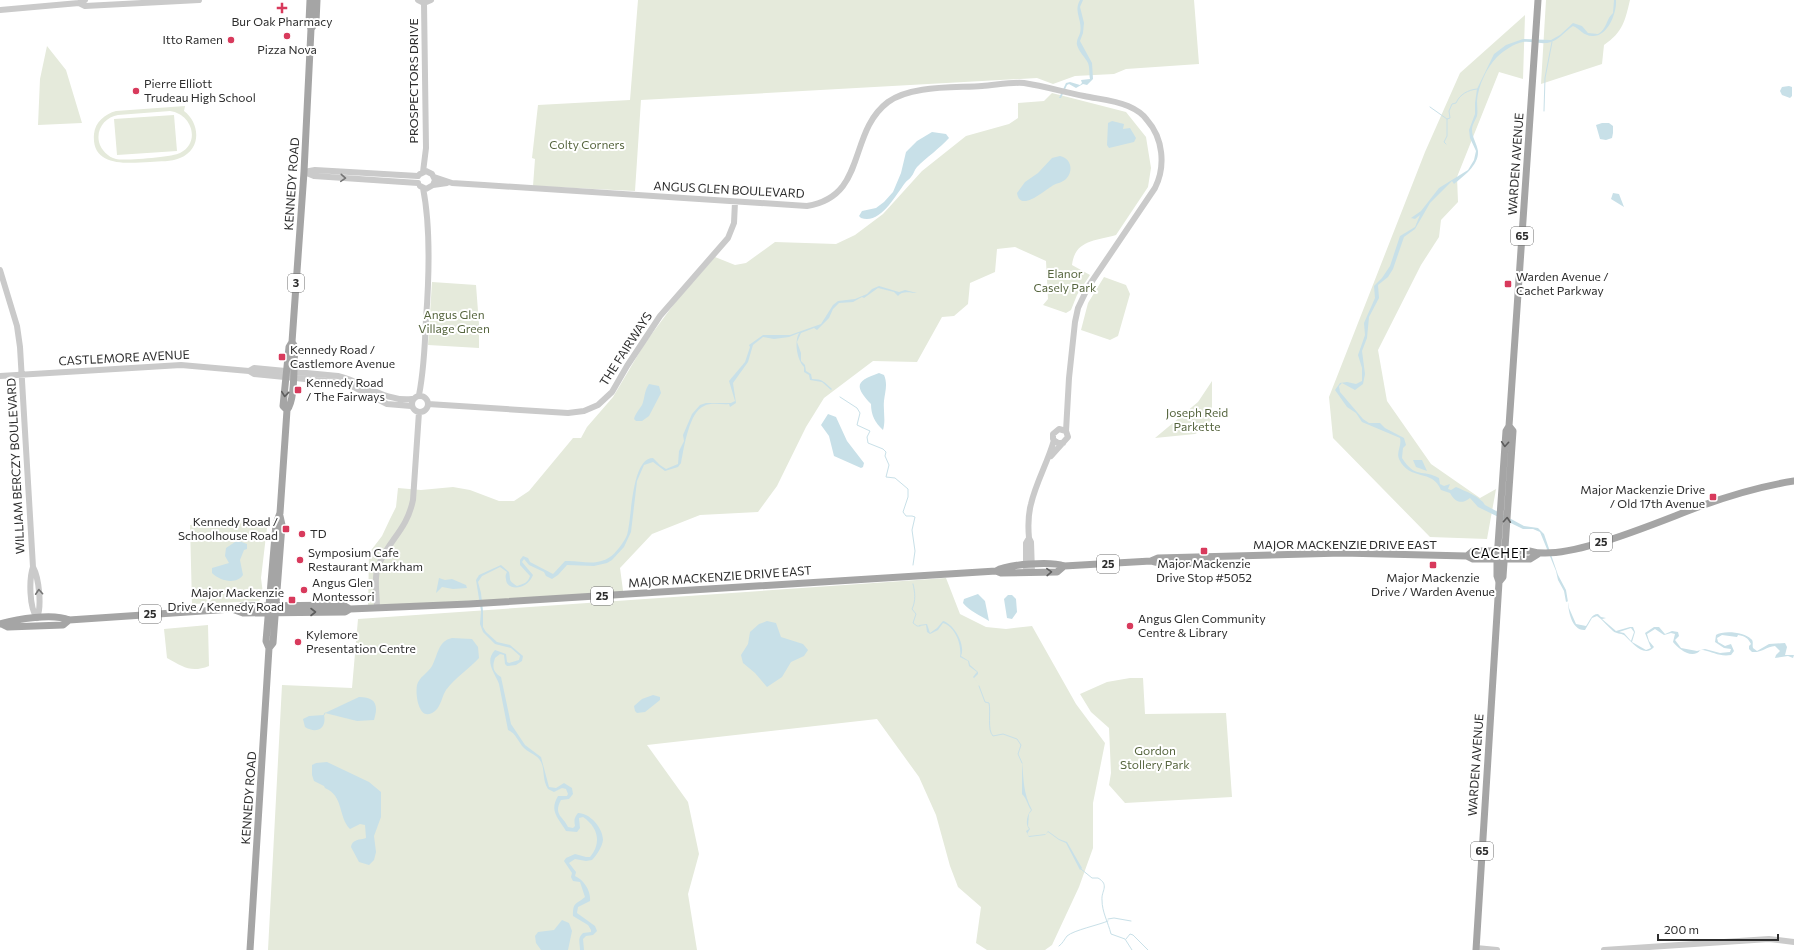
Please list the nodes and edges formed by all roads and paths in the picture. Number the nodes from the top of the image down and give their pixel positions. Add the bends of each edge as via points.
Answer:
1 (199, 0) edge
2 (310, 0) edge
3 (317, 0) edge
4 (418, 0) edge
5 (431, 0) edge
6 (1538, 0) edge
7 (82, 2) edge
8 (424, 3) junction
9 (0, 10) edge
10 (311, 29) junction
11 (304, 172) junction
12 (425, 176) junction
13 (452, 182) junction
14 (428, 187) junction
15 (735, 202) junction
16 (0, 270) edge
17 (22, 374) junction
18 (290, 374) junction
19 (0, 376) edge
20 (419, 396) junction
21 (412, 402) junction
22 (428, 404) junction
23 (1067, 408) junction
24 (419, 412) junction
25 (1059, 429) junction
26 (1066, 431) junction
27 (1054, 440) junction
28 (1063, 443) junction
29 (1049, 460) junction
30 (1794, 481) edge
31 (1501, 555) junction
32 (1029, 569) junction
33 (377, 608) junction
34 (272, 609) junction
35 (37, 618) junction
36 (69, 620) junction
37 (1, 624) edge
38 (1794, 942) edge
39 (1688, 947) edge
40 (1476, 949) edge
41 (250, 950) edge
42 (1497, 950) edge
43 (1604, 950) edge

1 - 7 street via 85,6
2 - 10 main road, KENNEDY ROAD / 3
3 - 10 main road, KENNEDY ROAD / 3 via 316,22
4 - 8 street
5 - 8 street
6 - 31 main road, WARDEN AVENUE / 65 via 1509,426 1506,431
7 - 9 street
8 - 12 street, PROSPECTORS DRIVE
10 - 11 main road, KENNEDY ROAD / 3
11 - 12 street, ANGUS GLEN BOULEVARD via 315,170
11 - 18 main road, KENNEDY ROAD / 3 via 292,342 295,347
12 - 13 street, ANGUS GLEN BOULEVARD
12 - 14 street
12 - 14 street
13 - 14 street, ANGUS GLEN BOULEVARD
13 - 15 street, ANGUS GLEN BOULEVARD
14 - 20 street via 426,202 429,278 423,376
15 - 22 street, THE FAIRWAYS via 734,223 728,238 660,316 612,392 598,405 584,411 568,413
15 - 23 street, ANGUS GLEN BOULEVARD via 807,206 834,196 847,181 872,119 886,104 903,94 924,90 1020,83 1127,105 1145,117 1157,137 1162,165 1155,188 1088,287 1078,308
16 - 17 street, WILLIAM BERCZY BOULEVARD via 19,335
17 - 18 street, CASTLEMORE AVENUE via 181,365 249,371 254,368
17 - 19 street, CASTLEMORE AVENUE
17 - 35 street, WILLIAM BERCZY BOULEVARD via 33,566 38,574 40,612
18 - 21 street via 349,378 389,398
18 - 21 street via 346,383 387,404
18 - 34 main road, KENNEDY ROAD / 3 via 290,406 286,410 280,513 276,524
20 - 21 street
20 - 22 street via 426,398
21 - 24 street via 413,409
22 - 24 street via 426,410
23 - 25 street, ANGUS GLEN BOULEVARD
23 - 26 street, ANGUS GLEN BOULEVARD
24 - 33 street via 411,512 380,562 377,572
25 - 26 street
25 - 27 street via 1053,434
26 - 28 street via 1068,437
27 - 28 street
27 - 29 street
28 - 29 street
29 - 32 street via 1030,506
30 - 31 main road, MAJOR MACKENZIE DRIVE EAST / 25 via 1751,490 1605,541 1562,553 1530,552
31 - 32 main road, MAJOR MACKENZIE DRIVE EAST / 25 via 1473,552 1467,556 1342,553 1222,557 1215,561 1178,564 1158,564 1152,561 1064,566 1058,564
31 - 40 main road, WARDEN AVENUE / 65 via 1496,576 1499,582
32 - 33 main road, MAJOR MACKENZIE DRIVE EAST / 25 via 1002,567 996,571
33 - 34 main road, MAJOR MACKENZIE DRIVE EAST / 25 via 350,609 345,612
34 - 36 main road, MAJOR MACKENZIE DRIVE EAST / 25 via 242,613 232,609
34 - 41 main road, KENNEDY ROAD / 3 via 266,641 269,648
35 - 36 main road, MAJOR MACKENZIE DRIVE EAST / 25 via 63,617
35 - 37 main road, MAJOR MACKENZIE DRIVE EAST / 25
36 - 37 main road, MAJOR MACKENZIE DRIVE EAST / 25 via 63,625 8,627
38 - 39 street via 1769,939
39 - 43 street
40 - 42 street

